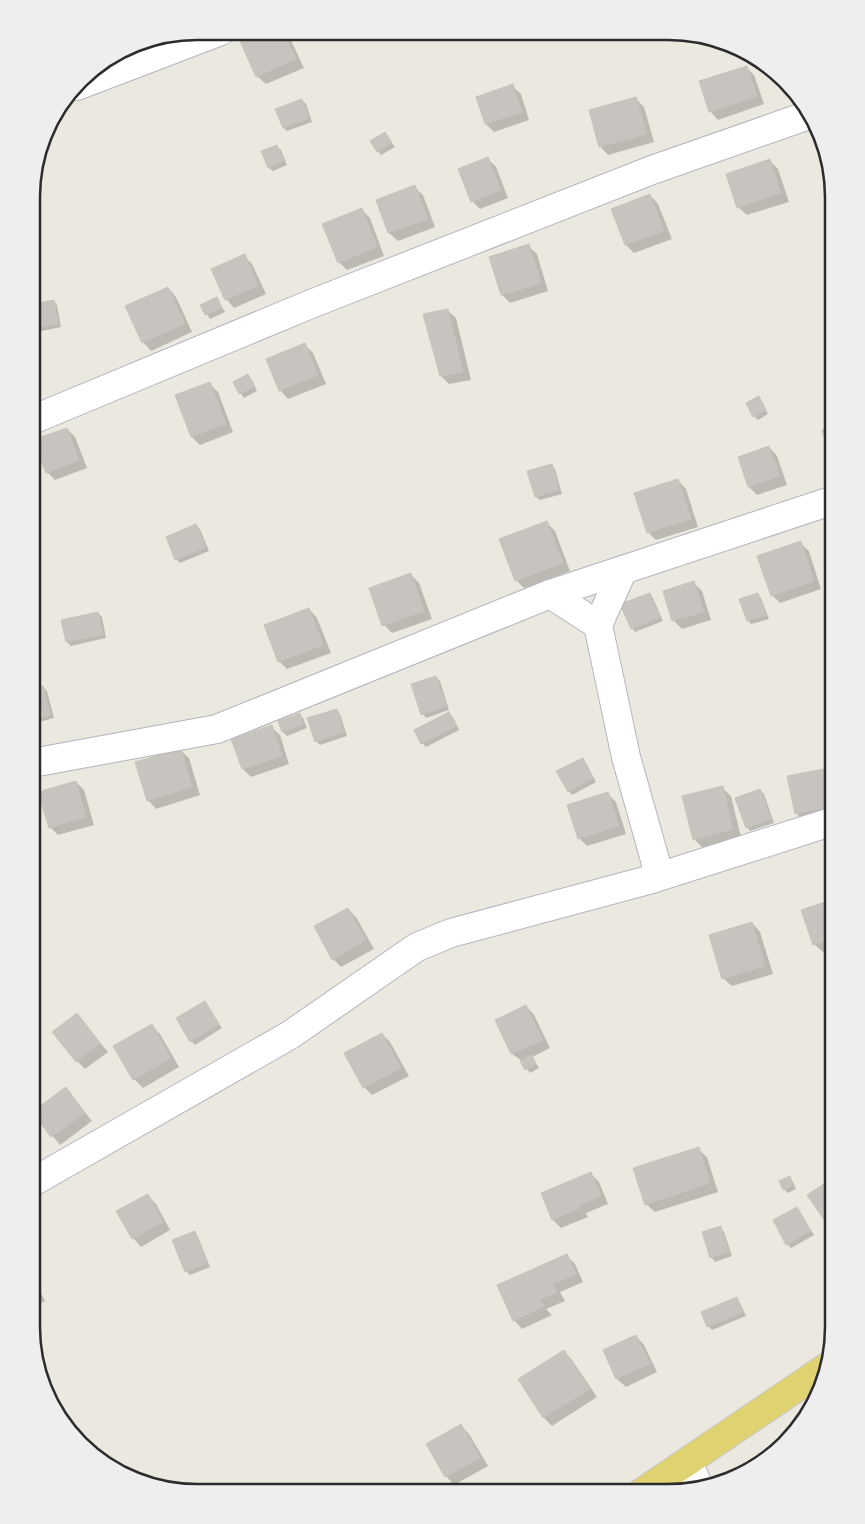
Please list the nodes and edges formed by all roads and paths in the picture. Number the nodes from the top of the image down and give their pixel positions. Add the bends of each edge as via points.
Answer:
1 (193, 40) edge
2 (92, 80) edge
3 (803, 117) edge
4 (40, 417) edge
5 (825, 503) edge
6 (623, 570) junction
7 (550, 594) junction
8 (598, 625) junction
9 (40, 762) edge
10 (825, 824) edge
11 (652, 878) junction
12 (40, 1178) edge
13 (818, 1375) edge
14 (688, 1461) junction
15 (697, 1481) edge
16 (654, 1484) edge

1 - 2 street
3 - 4 street via 652,170 311,304
5 - 6 street
6 - 7 street
6 - 8 street
7 - 8 street
7 - 9 street via 217,729
8 - 11 street via 626,756 657,867
10 - 11 street
11 - 12 street via 451,933 417,947 290,1035
13 - 14 main road
14 - 15 street
14 - 16 main road

